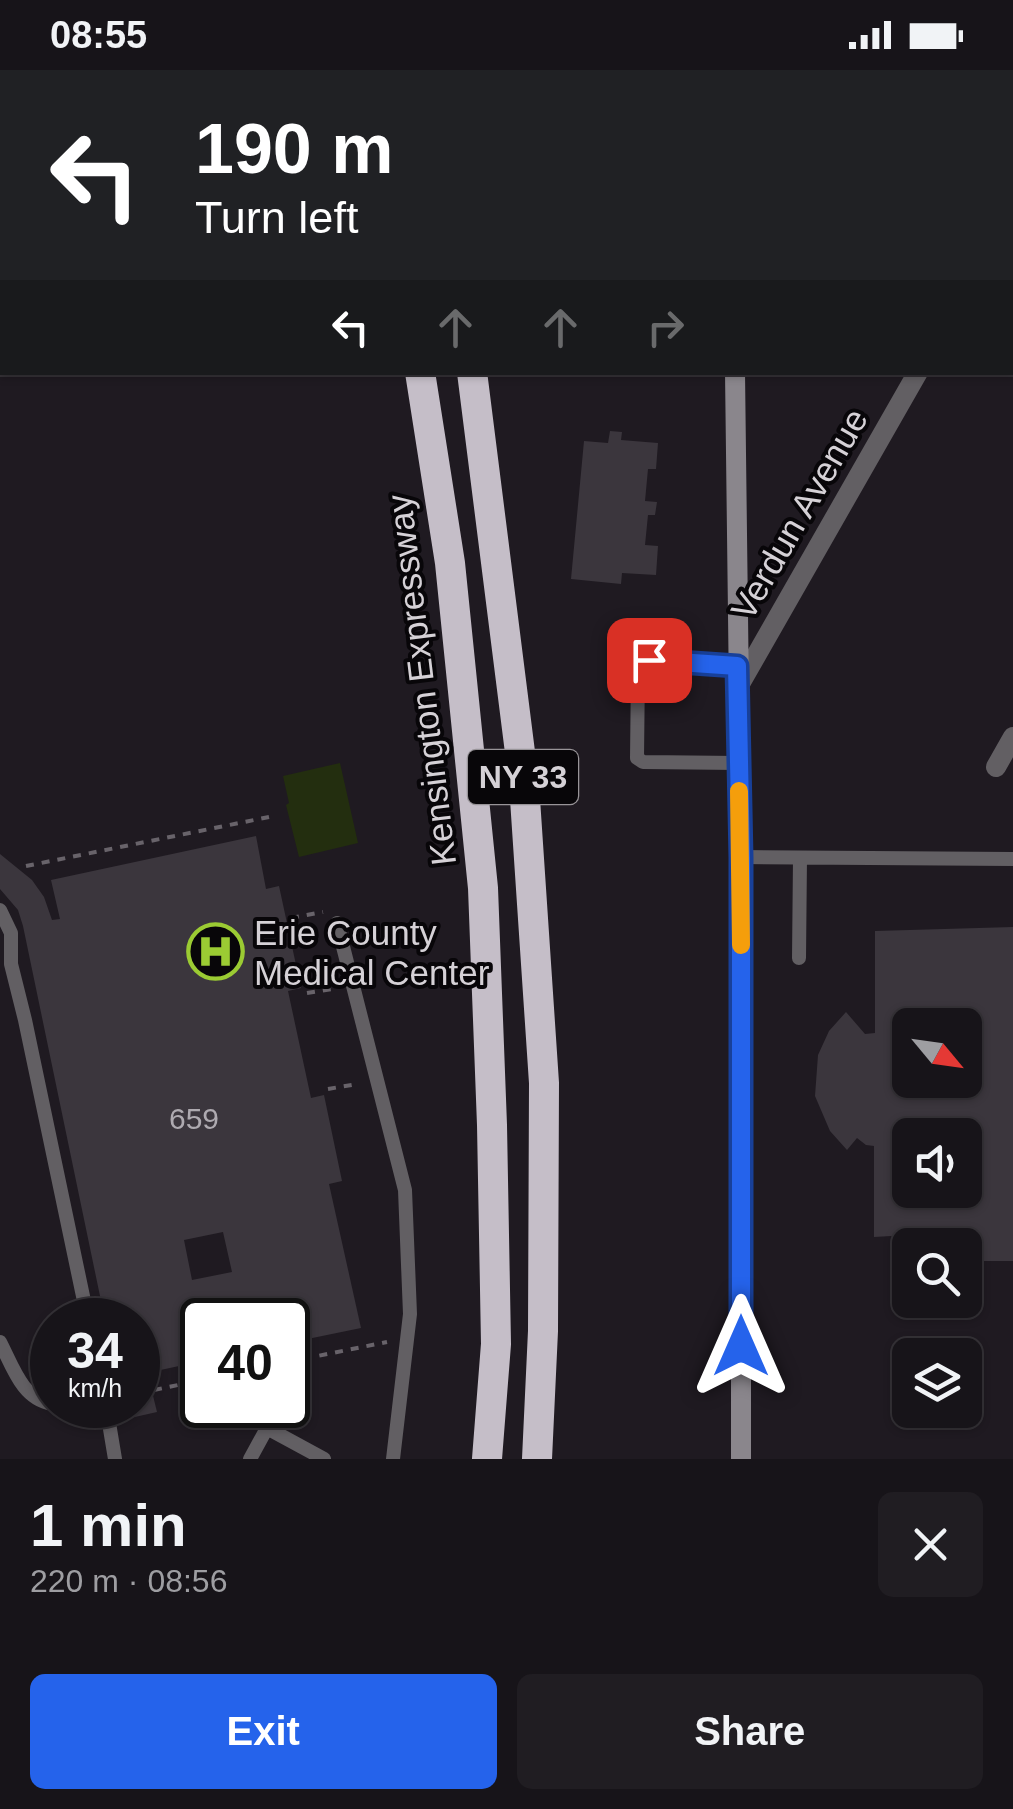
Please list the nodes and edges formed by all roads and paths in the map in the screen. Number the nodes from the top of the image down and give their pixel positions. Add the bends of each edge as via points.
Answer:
1 (420, 375) edge
2 (472, 375) edge
3 (734, 375) edge
4 (916, 375) edge
5 (737, 666) junction
6 (737, 689) junction
7 (1013, 737) edge
8 (738, 763) junction
9 (996, 766) dead end
10 (269, 817) dead end
11 (741, 858) junction
12 (800, 858) junction
13 (1013, 859) edge
14 (26, 866) dead end
15 (0, 910) edge
16 (336, 916) joint
17 (291, 918) dead end
18 (799, 958) dead end
19 (11, 964) junction
20 (0, 983) edge
21 (339, 988) dead end
22 (307, 993) dead end
23 (358, 1084) dead end
24 (328, 1089) dead end
25 (83, 1298) edge
26 (0, 1342) edge
27 (390, 1342) dead end
28 (310, 1357) edge
29 (30, 1394) edge
30 (110, 1428) edge
31 (115, 1459) edge
32 (250, 1459) edge
33 (324, 1459) edge
34 (393, 1459) edge
35 (487, 1459) edge
36 (537, 1459) edge
37 (741, 1459) edge

1 - 35 highway, Kensington Expressway / NY 33 via 450,564 483,888 496,1344
2 - 36 highway, NY 33 via 524,784 544,1083
3 - 5 street
4 - 6 street, Verdun Avenue
5 - 6 street
5 - 8 lane via 642,662 637,758
6 - 8 street
7 - 9 street
8 - 11 street
10 - 14 path
11 - 12 lane
11 - 37 street
12 - 13 lane
12 - 18 lane
15 - 19 lane via 11,932
16 - 17 path
16 - 34 lane via 405,1190 410,1314
19 - 20 lane
19 - 25 lane
21 - 22 path
23 - 24 path
26 - 29 lane
27 - 28 path
30 - 31 lane
32 - 33 lane via 267,1428

